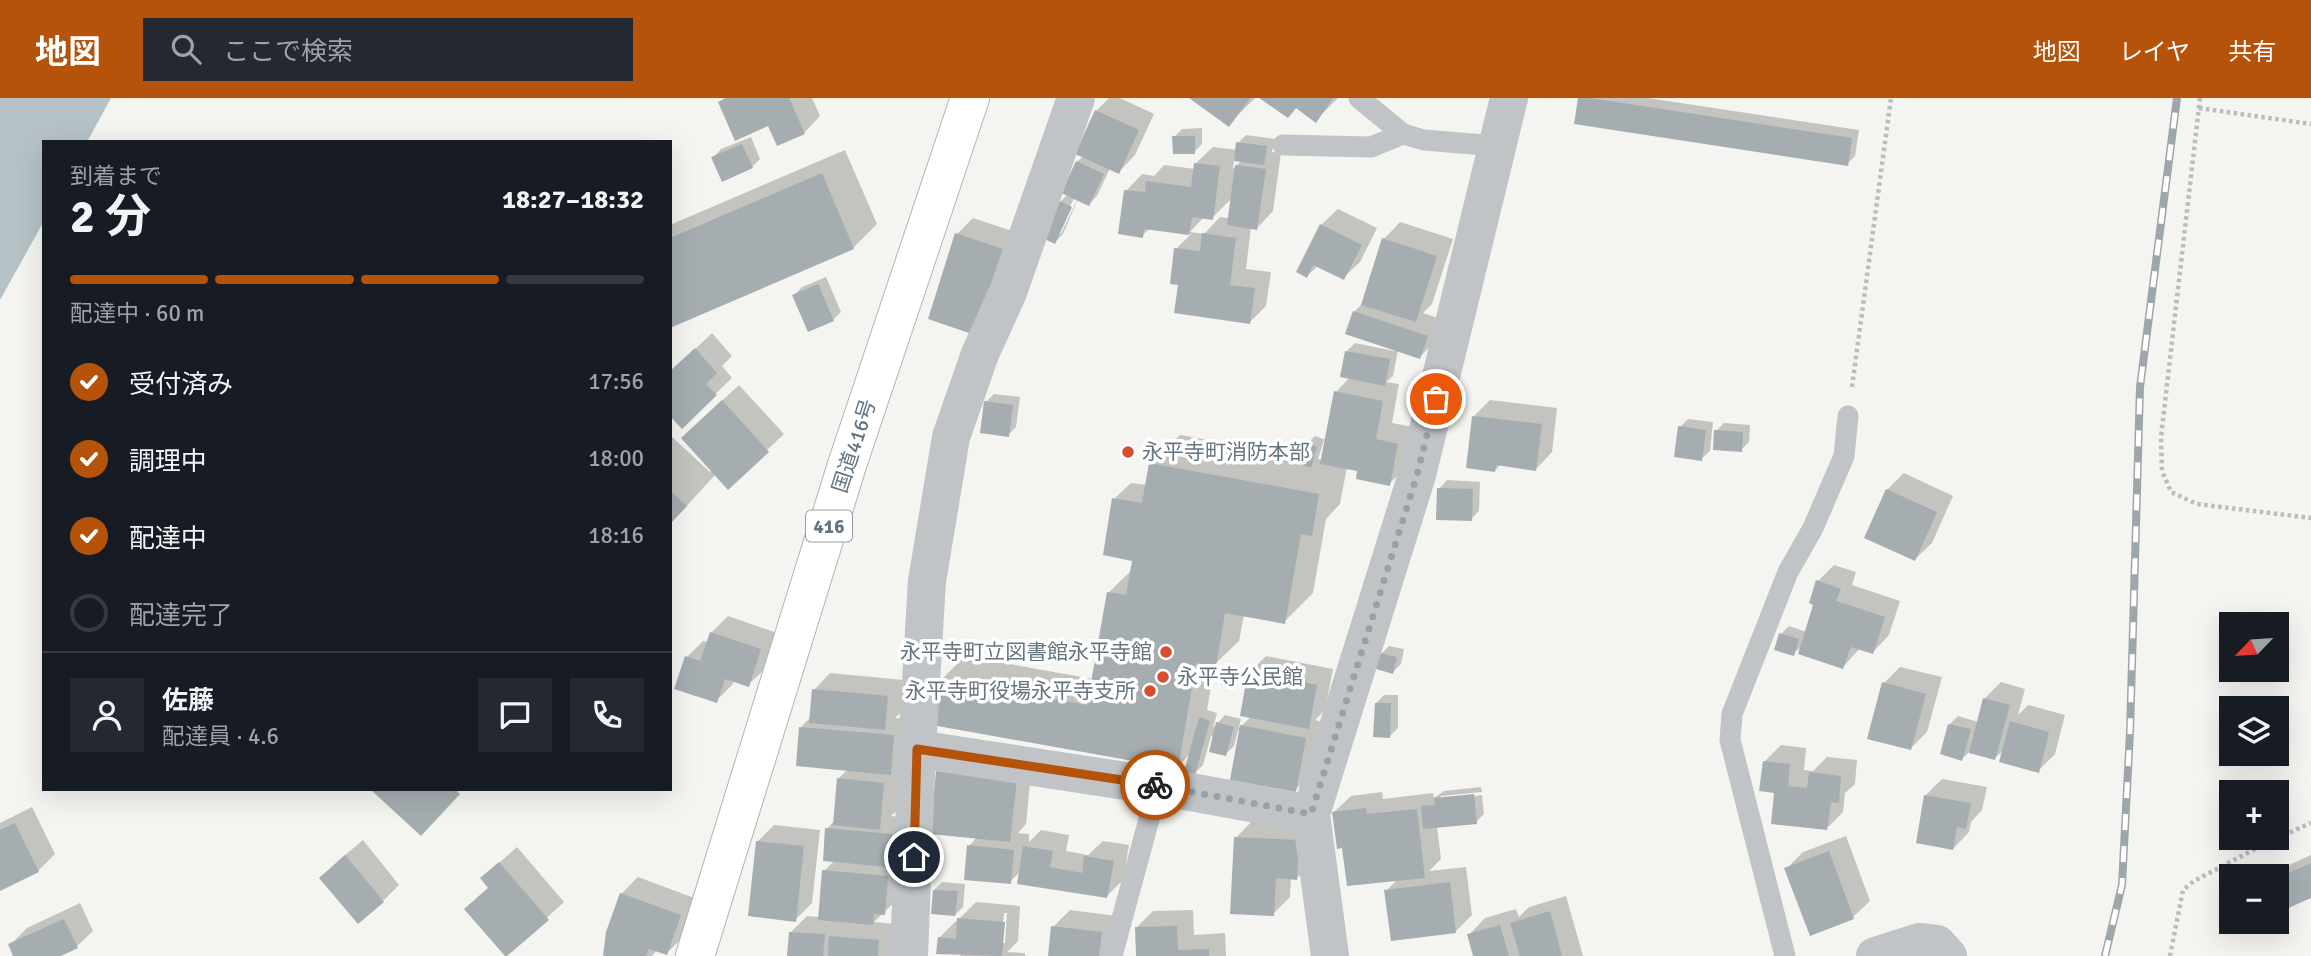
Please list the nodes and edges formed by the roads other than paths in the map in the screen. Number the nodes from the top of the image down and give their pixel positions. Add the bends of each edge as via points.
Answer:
1 (970, 98) edge
2 (1076, 98) edge
3 (1359, 98) edge
4 (1509, 98) edge
5 (1403, 134) junction
6 (1283, 145) dead end
7 (1497, 146) junction
8 (1848, 416) road end
9 (917, 749) junction
10 (1158, 786) junction
11 (1311, 814) junction
12 (695, 956) edge
13 (909, 956) edge
14 (1112, 956) edge
15 (1330, 956) edge
16 (1785, 956) edge
17 (1875, 956) edge
18 (1948, 956) edge

1 - 12 highway, 国道416号 / 416 via 848,465
2 - 9 street via 951,437 927,581
3 - 5 lane
4 - 7 street
5 - 6 lane via 1371,147
5 - 7 lane
7 - 11 street via 1417,475
8 - 16 lane via 1844,456 1788,572 1732,714 1730,740
9 - 10 street
9 - 13 street
10 - 11 street
10 - 14 lane
11 - 15 street
17 - 18 street via 1919,942 1937,944

